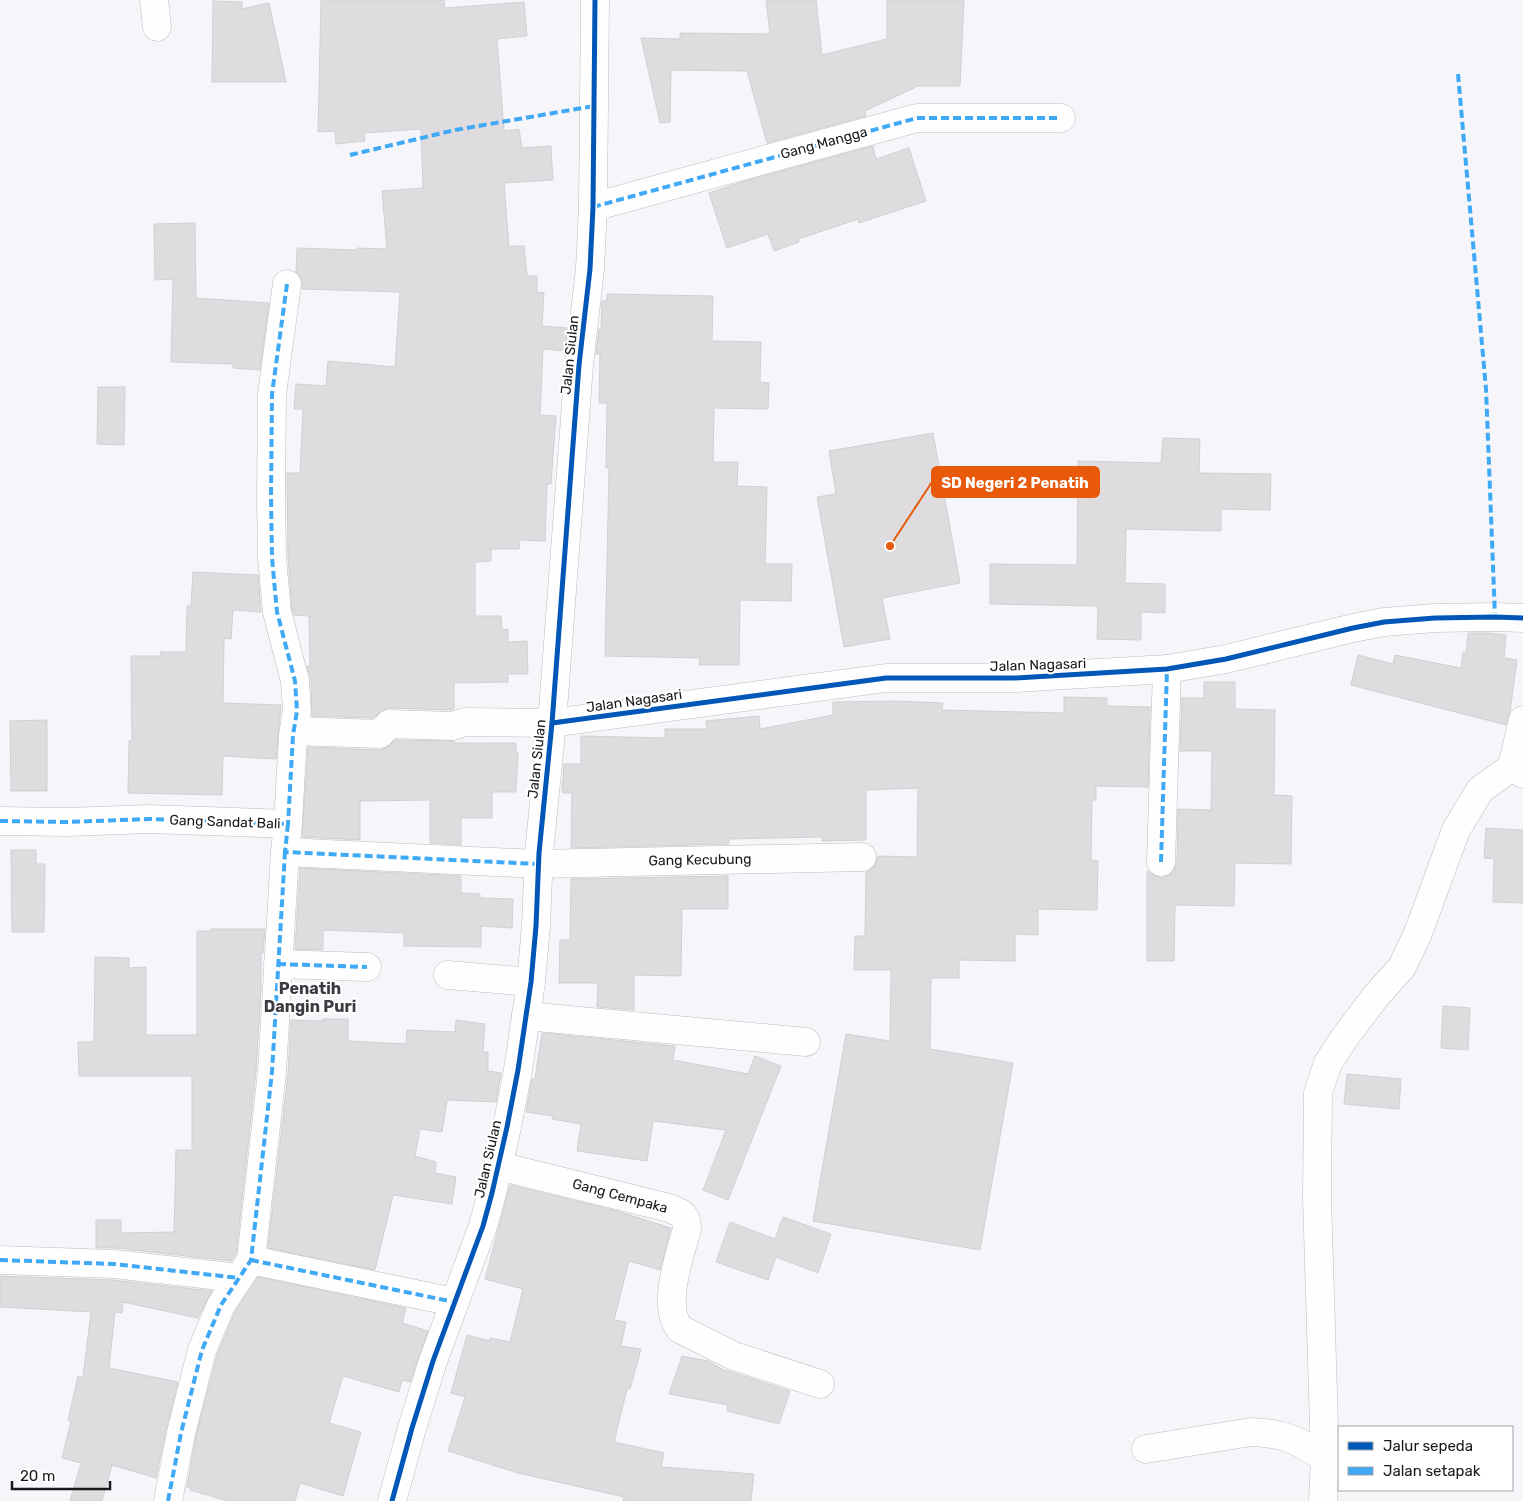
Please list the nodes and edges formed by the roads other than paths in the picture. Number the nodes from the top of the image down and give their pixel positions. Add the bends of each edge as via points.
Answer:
1 (154, 0) edge
2 (595, 0) edge
3 (157, 27) dead end
4 (1061, 118) dead end
5 (593, 207) junction
6 (286, 284) dead end
7 (1523, 618) edge
8 (1168, 669) junction
9 (1523, 720) edge
10 (552, 723) junction
11 (294, 731) junction
12 (1517, 771) edge
13 (0, 821) edge
14 (288, 824) junction
15 (285, 852) junction
16 (862, 857) dead end
17 (1161, 862) dead end
18 (538, 864) junction
19 (278, 964) junction
20 (367, 968) dead end
21 (448, 975) dead end
22 (531, 982) junction
23 (526, 1016) junction
24 (806, 1042) dead end
25 (499, 1166) junction
26 (0, 1260) edge
27 (245, 1269) junction
28 (454, 1302) junction
29 (820, 1384) dead end
30 (1146, 1448) dead end
31 (1325, 1459) junction
32 (168, 1501) edge
33 (392, 1501) edge
34 (1323, 1501) edge

1 - 3 street
2 - 5 street, Jalan Siulan
4 - 5 street, Gang Mangga via 917,118
5 - 10 street, Jalan Siulan
6 - 11 street via 272,394 271,514 276,612 295,681 297,711
7 - 8 street, Jalan Nagasari via 1435,618 1384,622 1226,659
8 - 10 street, Jalan Nagasari via 1014,678 886,678
8 - 17 street
9 - 12 street
10 - 11 street, Jalan Nagasari via 389,724 380,734
10 - 18 street, Jalan Siulan
11 - 14 street
12 - 31 street via 1480,790 1475,798 1456,830 1402,967 1376,996 1328,1063 1318,1092 1317,1198
13 - 14 street, Gang Sandat Bali via 149,819
14 - 15 street, Gang Sandat Bali
15 - 18 street, Gang Sandat Bali
15 - 19 street
16 - 18 street, Gang Kecubung
18 - 22 street, Jalan Siulan
19 - 20 street
19 - 27 street via 272,1072
21 - 22 street
22 - 23 street, Jalan Siulan
23 - 24 street
23 - 25 street, Jalan Siulan
25 - 28 street, Jalan Siulan via 483,1226
25 - 29 street, Gang Cempaka via 654,1203 682,1214 687,1229 672,1295 674,1322 680,1329 734,1356
26 - 27 street
27 - 28 street
27 - 32 street via 221,1305 202,1350
28 - 33 street, Jalan Siulan via 412,1428
30 - 31 street via 1268,1432 1286,1436
31 - 34 street

